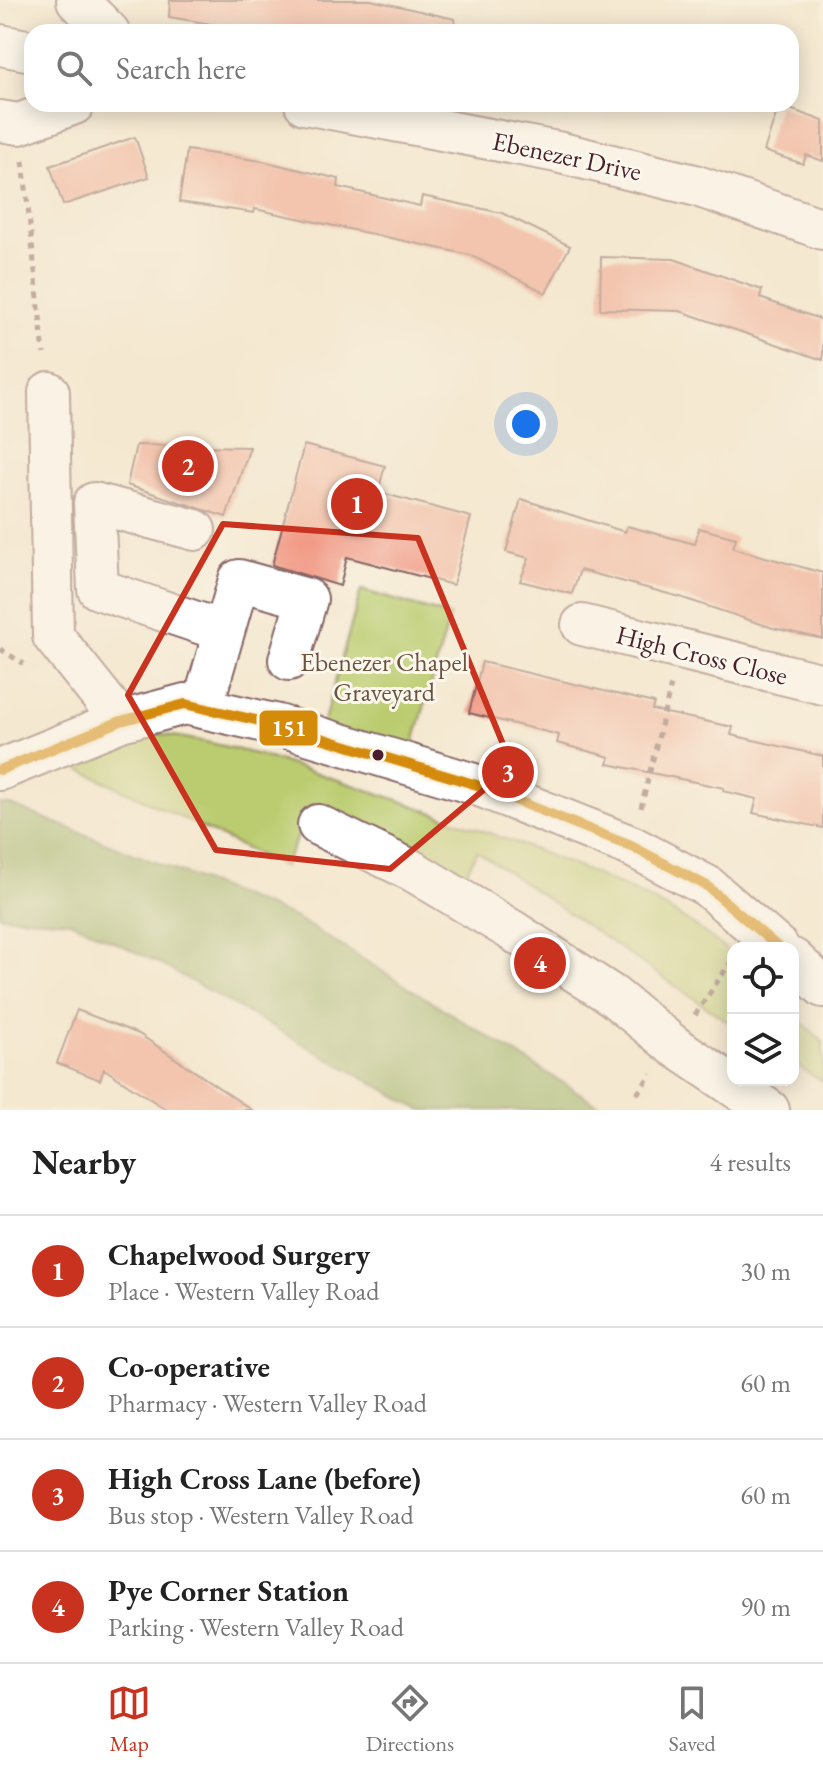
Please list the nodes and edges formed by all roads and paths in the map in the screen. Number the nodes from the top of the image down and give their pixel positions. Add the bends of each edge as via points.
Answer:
1 (77, 0) edge
2 (101, 24) edge
3 (0, 45) edge
4 (24, 50) edge
5 (47, 112) edge
6 (347, 112) edge
7 (9, 123) edge
8 (823, 229) edge
9 (49, 392) joint
10 (195, 530) dead end
11 (582, 625) dead end
12 (223, 631) junction
13 (680, 649) junction
14 (289, 660) dead end
15 (823, 684) edge
16 (202, 708) junction
17 (121, 721) junction
18 (0, 770) edge
19 (318, 825) dead end
20 (631, 846) junction
21 (772, 942) edge
22 (799, 965) edge
23 (727, 969) edge
24 (823, 987) edge
25 (702, 1006) dead end
26 (769, 1110) edge

1 - 2 street
3 - 4 street
5 - 7 street
6 - 8 street, Ebenezer Drive via 557,152 694,185
7 - 9 path
9 - 17 street via 53,636
10 - 12 street via 94,503 98,589
11 - 13 street, High Cross Close
12 - 14 street via 239,580 307,599
12 - 16 street
13 - 15 street, High Cross Close
13 - 20 path
16 - 17 street via 185,704
16 - 20 street via 278,725 477,785
17 - 18 street
19 - 26 street via 413,871 513,931 613,996 673,1045
20 - 21 street via 707,886
22 - 24 street
23 - 25 path

